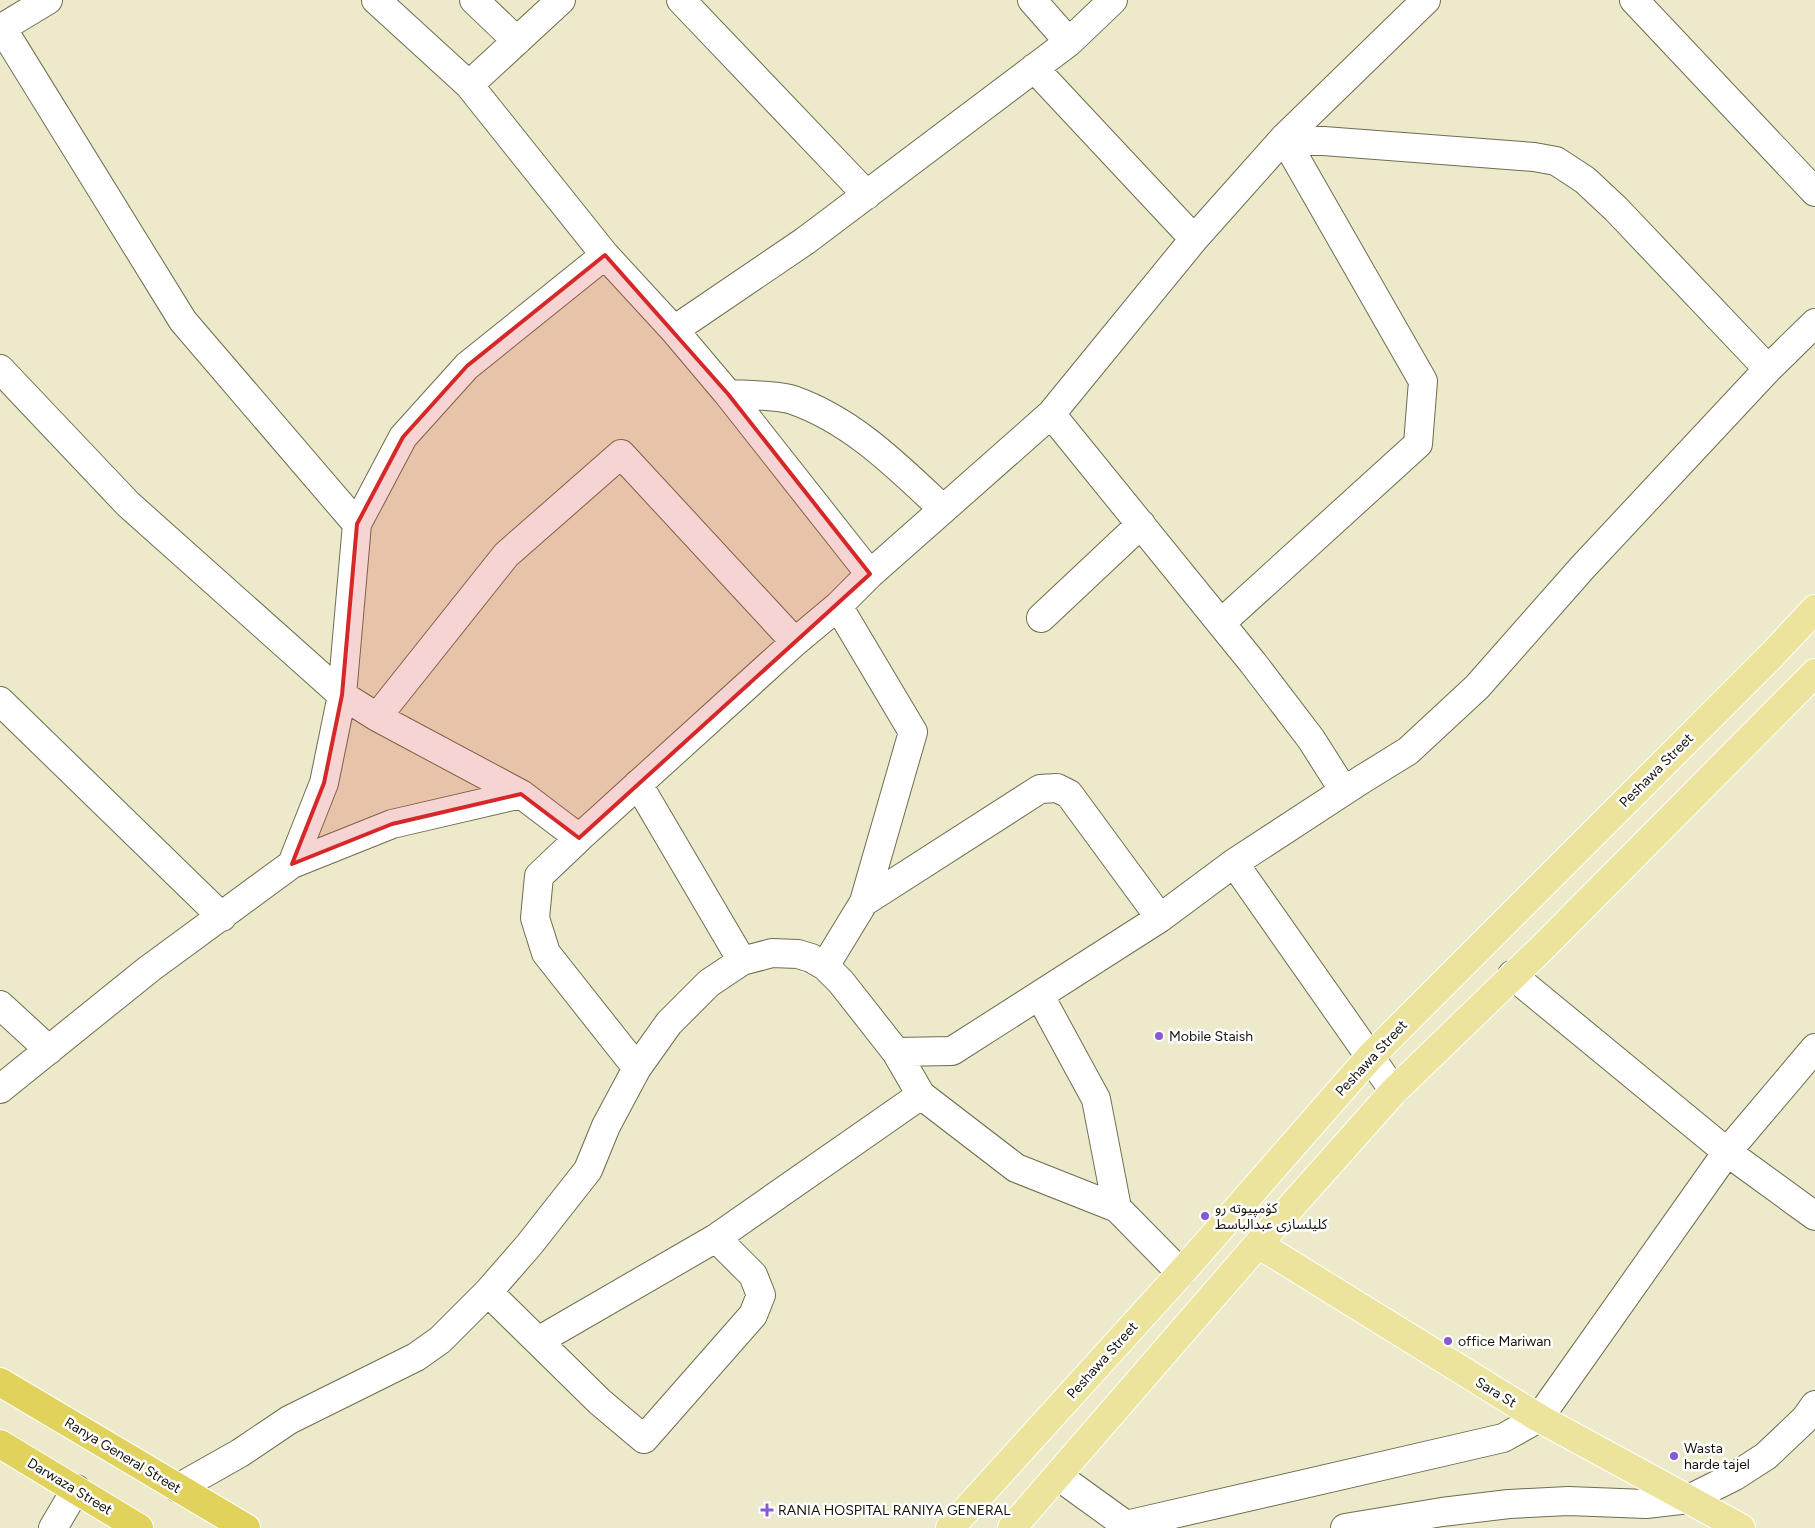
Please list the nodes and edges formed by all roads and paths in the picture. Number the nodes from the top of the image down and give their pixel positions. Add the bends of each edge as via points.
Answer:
1 (48, 0) edge
2 (376, 0) edge
3 (474, 0) edge
4 (561, 0) edge
5 (681, 0) edge
6 (1032, 0) edge
7 (1113, 0) edge
8 (1426, 0) edge
9 (1634, 0) edge
10 (1, 28) edge
11 (517, 41) junction
12 (1069, 42) junction
13 (1034, 68) junction
14 (469, 85) junction
15 (1284, 138) junction
16 (1815, 192) edge
17 (867, 195) junction
18 (1194, 239) junction
19 (605, 255) junction
20 (1815, 322) edge
21 (674, 330) junction
22 (1768, 368) junction
23 (0, 369) edge
24 (728, 394) junction
25 (1051, 414) junction
26 (943, 510) junction
27 (356, 524) junction
28 (1141, 524) junction
29 (870, 574) junction
30 (838, 606) junction
31 (1815, 609) edge
32 (1041, 618) dead end
33 (1221, 623) junction
34 (795, 642) junction
35 (1815, 673) edge
36 (342, 695) junction
37 (0, 701) edge
38 (377, 717) junction
39 (638, 784) junction
40 (1344, 791) junction
41 (521, 794) junction
42 (579, 838) junction
43 (1234, 862) junction
44 (292, 864) junction
45 (864, 902) junction
46 (222, 917) junction
47 (1160, 918) junction
48 (742, 961) junction
49 (825, 966) junction
50 (1512, 975) junction
51 (1040, 996) junction
52 (0, 1005) edge
53 (1815, 1048) edge
54 (49, 1050) junction
55 (896, 1052) junction
56 (1370, 1057) junction
57 (637, 1068) junction
58 (0, 1089) edge
59 (1394, 1092) junction
60 (921, 1096) junction
61 (1727, 1152) junction
62 (1117, 1208) junction
63 (1815, 1216) edge
64 (716, 1238) junction
65 (1258, 1244) junction
66 (1181, 1273) junction
67 (488, 1292) junction
68 (538, 1341) junction
69 (0, 1382) edge
70 (1815, 1405) edge
71 (1539, 1418) junction
72 (0, 1444) edge
73 (1058, 1476) junction
74 (178, 1488) junction
75 (76, 1489) junction
76 (1689, 1499) junction
77 (1128, 1527) edge
78 (53, 1528) edge
79 (139, 1528) edge
80 (246, 1528) edge
81 (950, 1528) edge
82 (1012, 1528) edge
83 (1346, 1528) edge
84 (1741, 1528) edge

1 - 10 street
2 - 14 street
3 - 11 street
4 - 11 street
5 - 17 street
6 - 12 street
7 - 12 street
8 - 15 street
9 - 16 street
10 - 27 street via 182,321
11 - 14 street
12 - 13 street
13 - 17 street
13 - 18 street
14 - 19 street
15 - 18 street
15 - 22 street via 1556,160 1585,180 1616,209
15 - 33 street via 1423,381 1418,444
17 - 21 street
18 - 25 street
19 - 21 street
19 - 27 street via 467,366 403,437
20 - 22 street
21 - 24 street
22 - 40 street via 1582,568 1477,687 1408,751
23 - 36 street via 128,504
24 - 26 street via 791,399 837,420 883,453
24 - 29 street
25 - 26 street
25 - 28 street
26 - 29 street
27 - 36 street
28 - 32 street
28 - 33 street
29 - 30 street
30 - 34 street
30 - 45 street via 913,732
31 - 56 main road, Peshawa Street
33 - 40 street via 1312,739
34 - 38 street via 620,454 506,555
34 - 39 street
35 - 50 main road
36 - 38 street
36 - 44 street via 324,783
37 - 46 street
38 - 41 street
39 - 42 street
39 - 48 street
40 - 43 street
41 - 42 street
41 - 44 street via 392,824
42 - 57 street via 539,876 535,918 546,953
43 - 47 street
43 - 56 street
44 - 46 street
45 - 47 street via 1040,789 1057,788 1069,794
45 - 49 street
46 - 54 street via 149,969
47 - 51 street
48 - 49 street via 772,953 798,954
48 - 57 street via 709,983 669,1023
49 - 55 street
50 - 59 main road
50 - 61 street
51 - 55 street via 952,1051
51 - 62 street via 1096,1099
52 - 54 street
53 - 61 street
54 - 58 street
55 - 60 street
56 - 59 street
56 - 66 main road, Peshawa Street
57 - 67 street via 606,1126 588,1170
59 - 65 main road
60 - 62 street via 1016,1168
60 - 64 street
61 - 63 street
61 - 71 street
62 - 66 street
64 - 68 street
64 - 68 street via 753,1275 761,1295 753,1315 644,1439 600,1402
65 - 71 main road, Sara St
65 - 73 main road
66 - 81 main road, Peshawa Street
67 - 68 street
67 - 74 street via 440,1340 416,1357 289,1420 240,1453
69 - 74 highway, Ranya General Street
70 - 76 street via 1766,1456
71 - 76 main road, Sara St
71 - 77 street via 1503,1438
72 - 75 highway, Darwaza Street
73 - 77 street
73 - 82 main road
74 - 80 highway, Ranya General Street
75 - 78 street
75 - 79 highway, Darwaza Street
76 - 83 street via 1646,1504 1568,1501 1509,1504
76 - 84 main road, Sara St

